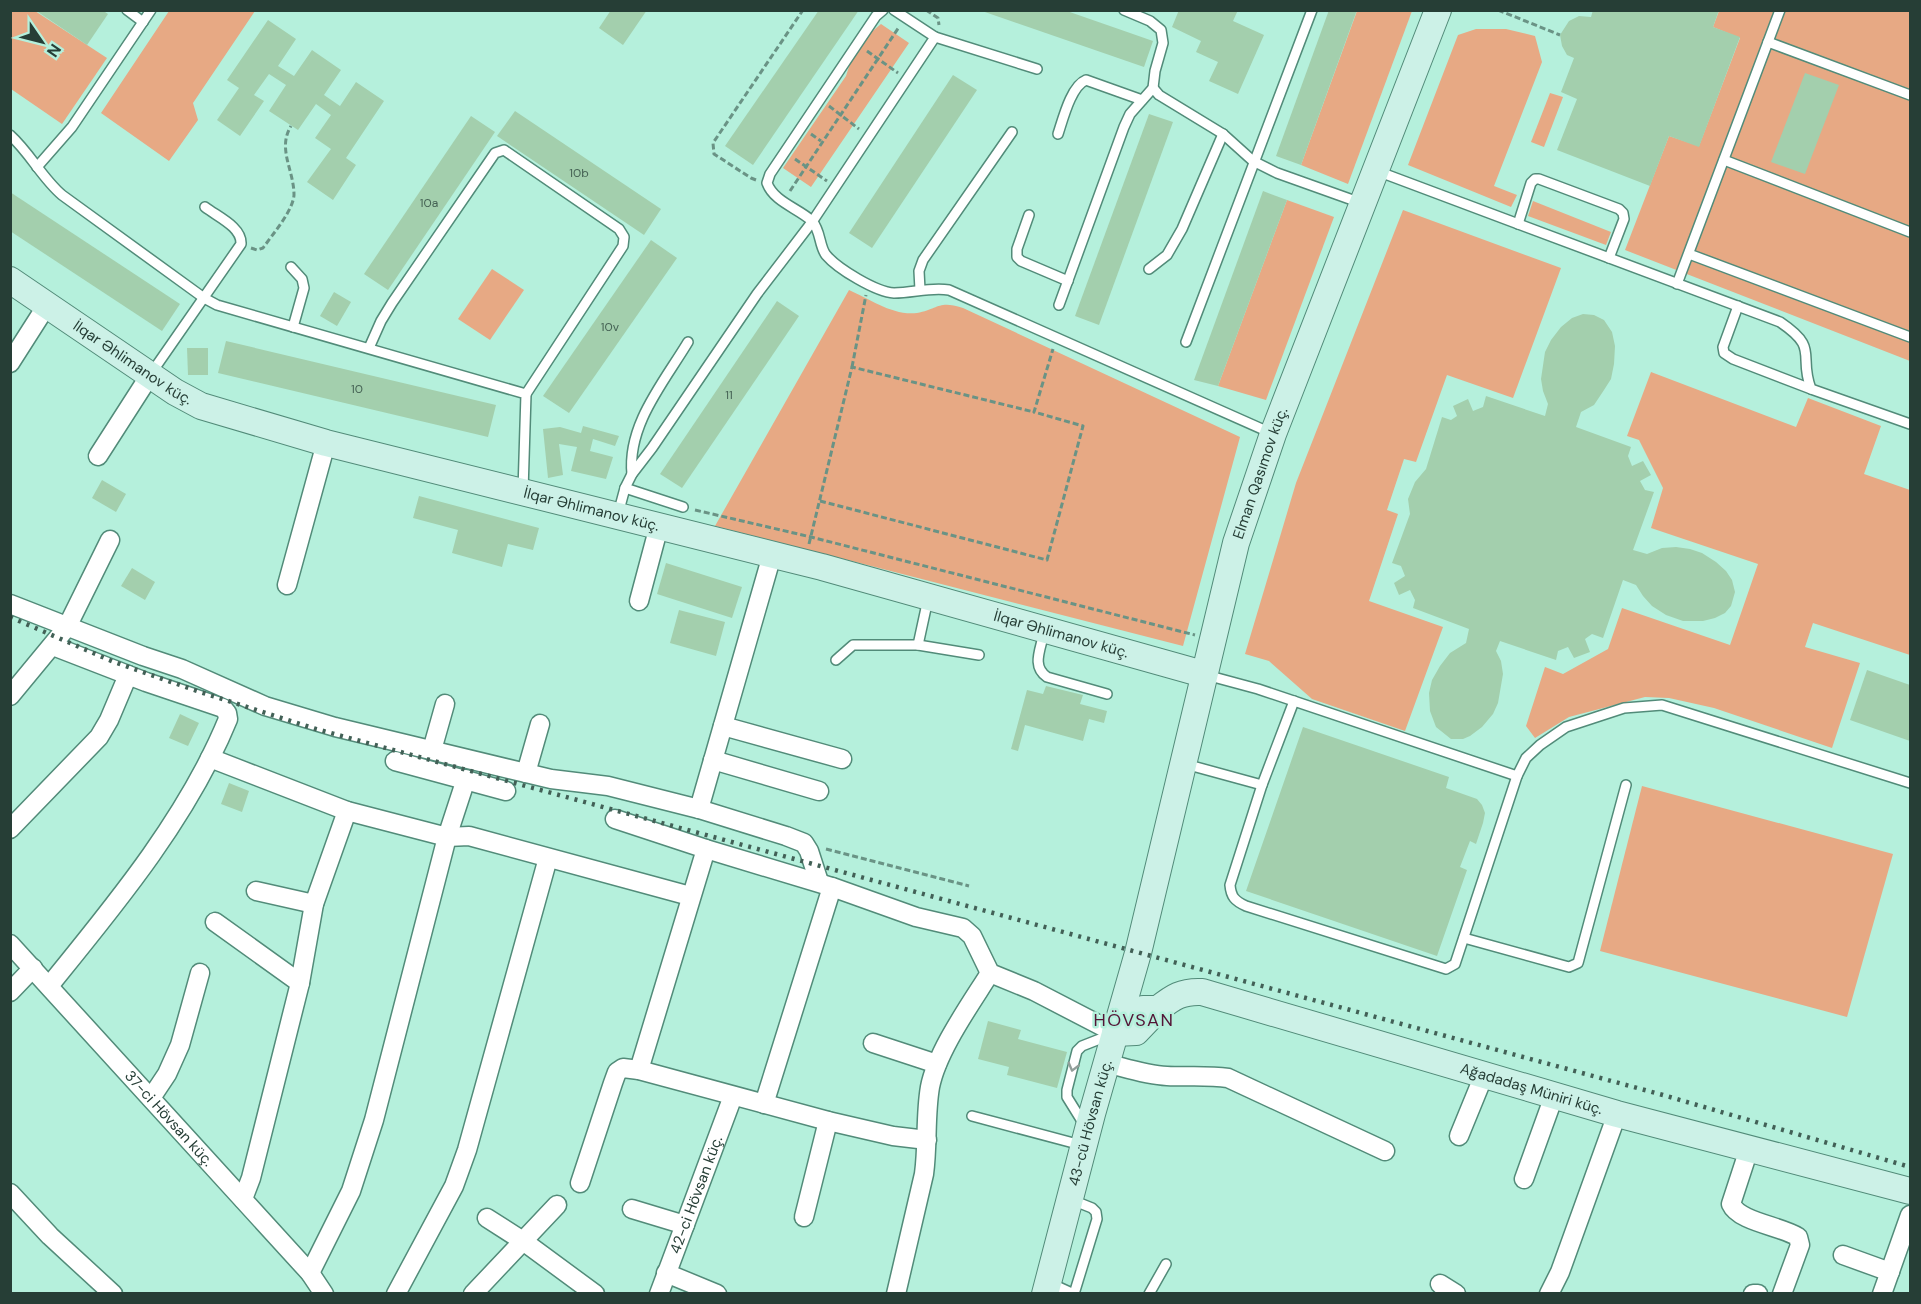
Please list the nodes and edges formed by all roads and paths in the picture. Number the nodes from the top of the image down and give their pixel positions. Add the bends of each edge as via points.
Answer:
1 (127, 10) edge
2 (151, 10) edge
3 (803, 10) edge
4 (883, 10) edge
5 (894, 10) edge
6 (1124, 10) edge
7 (1312, 10) edge
8 (1438, 10) edge
9 (1498, 10) edge
10 (1780, 10) edge
11 (905, 18) junction
12 (143, 22) junction
13 (1560, 35) dead end
14 (935, 37) junction
15 (1768, 42) junction
16 (856, 45) junction
17 (878, 58) junction
18 (1037, 69) dead end
19 (907, 79) junction
20 (851, 85) dead end
21 (1154, 88) junction
22 (856, 89) junction
23 (1911, 95) edge
24 (820, 99) junction
25 (1142, 100) junction
26 (840, 114) junction
27 (291, 126) dead end
28 (1012, 132) dead end
29 (811, 134) dead end
30 (1058, 134) dead end
31 (1223, 134) junction
32 (10, 135) edge
33 (868, 136) junction
34 (821, 141) junction
35 (794, 158) dead end
36 (1724, 160) junction
37 (1253, 162) junction
38 (804, 166) junction
39 (37, 167) junction
40 (1376, 171) junction
41 (767, 183) junction
42 (835, 187) junction
43 (783, 201) junction
44 (1363, 204) junction
45 (205, 207) dead end
46 (1029, 215) dead end
47 (812, 222) junction
48 (1518, 224) junction
49 (1911, 232) edge
50 (241, 244) junction
51 (1689, 254) junction
52 (1609, 258) junction
53 (291, 267) dead end
54 (1149, 268) dead end
55 (10, 280) edge
56 (1068, 281) junction
57 (868, 284) junction
58 (1677, 284) junction
59 (920, 290) junction
60 (204, 298) junction
61 (47, 305) junction
62 (1059, 306) dead end
63 (1738, 306) junction
64 (293, 327) junction
65 (1911, 337) edge
66 (1056, 339) junction
67 (688, 342) dead end
68 (1186, 342) dead end
69 (369, 348) junction
70 (10, 363) edge
71 (852, 367) junction
72 (150, 375) junction
73 (1811, 389) junction
74 (526, 394) junction
75 (1034, 412) junction
76 (1911, 424) edge
77 (1274, 434) junction
78 (326, 443) junction
79 (98, 456) dead end
80 (632, 474) junction
81 (625, 488) junction
82 (523, 492) junction
83 (820, 501) junction
84 (683, 507) joint
85 (617, 516) junction
86 (659, 526) junction
87 (811, 537) junction
88 (110, 540) dead end
89 (772, 555) junction
90 (804, 563) junction
91 (287, 585) dead end
92 (928, 597) junction
93 (639, 600) dead end
94 (10, 604) edge
95 (67, 627) junction
96 (1045, 630) junction
97 (1212, 640) junction
98 (918, 645) junction
99 (53, 646) junction
100 (979, 655) dead end
101 (836, 660) dead end
102 (1203, 674) junction
103 (128, 675) junction
104 (12, 691) edge
105 (1107, 694) dead end
106 (1294, 702) junction
107 (445, 704) dead end
108 (540, 724) dead end
109 (723, 726) junction
110 (432, 750) junction
111 (210, 758) junction
112 (842, 759) dead end
113 (713, 760) junction
114 (395, 761) dead end
115 (1182, 764) junction
116 (526, 773) junction
117 (1517, 776) junction
118 (466, 779) junction
119 (1911, 783) edge
120 (1262, 784) junction
121 (1626, 785) dead end
122 (506, 791) dead end
123 (819, 791) dead end
124 (699, 809) junction
125 (347, 811) junction
126 (615, 819) dead end
127 (10, 829) edge
128 (447, 837) junction
129 (804, 843) junction
130 (706, 849) junction
131 (548, 858) junction
132 (825, 885) junction
133 (969, 886) dead end
134 (255, 891) dead end
135 (690, 896) junction
136 (314, 904) junction
137 (215, 922) dead end
138 (1464, 938) junction
139 (10, 944) edge
140 (1138, 953) joint
141 (33, 968) junction
142 (200, 973) dead end
143 (990, 973) junction
144 (300, 983) junction
145 (49, 986) junction
146 (10, 992) edge
147 (1126, 995) junction
148 (1158, 1009) junction
149 (1115, 1033) junction
150 (873, 1043) dead end
151 (1106, 1063) junction
152 (937, 1064) junction
153 (639, 1070) junction
154 (1484, 1075) junction
155 (733, 1096) junction
156 (1554, 1096) junction
157 (151, 1098) junction
158 (764, 1104) junction
159 (1617, 1114) junction
160 (972, 1116) dead end
161 (828, 1121) junction
162 (1458, 1136) dead end
163 (1086, 1138) junction
164 (927, 1140) junction
165 (1749, 1149) junction
166 (1385, 1151) dead end
167 (1524, 1179) dead end
168 (580, 1183) dead end
169 (1911, 1191) edge
170 (10, 1193) edge
171 (243, 1199) junction
172 (1069, 1200) junction
173 (556, 1205) dead end
174 (632, 1209) dead end
175 (1911, 1215) edge
176 (804, 1217) dead end
177 (487, 1218) dead end
178 (685, 1225) junction
179 (523, 1241) junction
180 (1843, 1255) dead end
181 (1166, 1264) dead end
182 (1890, 1272) junction
183 (310, 1273) junction
184 (666, 1273) junction
185 (1440, 1284) dead end
186 (1046, 1288) edge
187 (114, 1293) edge
188 (324, 1293) edge
189 (396, 1293) edge
190 (473, 1293) edge
191 (595, 1293) edge
192 (658, 1293) edge
193 (717, 1293) edge
194 (896, 1293) edge
195 (1074, 1293) edge
196 (1149, 1293) edge
197 (1456, 1293) edge
198 (1549, 1293) edge
199 (1753, 1293) edge
200 (1758, 1293) edge
201 (1782, 1293) edge
202 (1882, 1293) edge

1 - 12 lane
2 - 12 lane
3 - 41 path via 713,143 714,153 751,178
4 - 16 lane
5 - 11 lane
6 - 21 lane via 1161,30 1163,43
7 - 37 lane
8 - 40 street, Elman Qasımov küç.
9 - 13 path
10 - 15 lane
11 - 14 lane
11 - 17 path
12 - 39 lane via 72,127
14 - 18 lane
14 - 19 lane
15 - 23 lane
15 - 36 lane
16 - 17 path
16 - 24 lane
17 - 19 path
17 - 22 path
19 - 33 lane
20 - 22 path
21 - 25 lane
21 - 31 lane via 1159,95
22 - 26 path
24 - 26 path
24 - 41 lane
25 - 30 lane via 1086,80 1073,95
25 - 56 lane via 1124,127
26 - 33 path
26 - 34 path
27 - 50 path via 284,141 294,196 290,207 263,248 257,250
28 - 59 lane via 923,260
29 - 34 path
31 - 37 lane
31 - 54 lane via 1182,229 1167,255
32 - 39 lane
33 - 42 lane
34 - 38 path
35 - 38 path
36 - 49 lane
36 - 51 lane
37 - 44 lane
37 - 68 lane
38 - 42 path
38 - 43 path
39 - 60 lane via 62,195
40 - 44 street, Elman Qasımov küç.
40 - 48 lane
41 - 43 lane via 770,192
42 - 47 lane
43 - 47 lane
44 - 77 street, Elman Qasımov küç.
45 - 50 lane via 237,230
46 - 56 lane via 1017,257
47 - 57 lane via 825,253
47 - 80 lane
48 - 52 lane
48 - 52 lane via 1532,183 1539,179 1623,213
50 - 60 lane
51 - 58 lane
51 - 65 lane
52 - 58 lane
53 - 64 lane via 302,279 304,288
55 - 61 street, İlqar Əhlimanov küç.
56 - 62 lane
57 - 59 lane via 885,292
57 - 71 path
58 - 63 lane
59 - 66 lane via 950,290
60 - 64 lane
60 - 72 lane
61 - 70 street
61 - 72 street, İlqar Əhlimanov küç.
63 - 73 lane via 1780,321 1796,332 1805,345
63 - 73 lane via 1724,353 1733,360
64 - 69 lane
66 - 75 path
66 - 77 lane
67 - 80 lane via 643,416 632,444
69 - 74 lane
69 - 74 lane via 405,284 495,153 504,150 619,229 624,237 623,246
71 - 75 path
71 - 83 path
72 - 78 street, İlqar Əhlimanov küç. via 201,406
72 - 79 street
73 - 76 lane
74 - 82 lane
75 - 83 path via 1083,426 1047,560
77 - 97 street, Elman Qasımov küç. via 1236,543
78 - 82 street, İlqar Əhlimanov küç.
78 - 91 street
80 - 81 lane
81 - 84 lane
81 - 85 lane
82 - 85 street, İlqar Əhlimanov küç.
83 - 87 path
84 - 87 path
85 - 86 street, İlqar Əhlimanov küç.
86 - 89 street, İlqar Əhlimanov küç.
86 - 93 street
87 - 90 path
87 - 97 path
88 - 95 street
89 - 90 street, İlqar Əhlimanov küç.
89 - 109 street
90 - 92 street, İlqar Əhlimanov küç.
92 - 96 street, İlqar Əhlimanov küç.
92 - 98 lane
94 - 95 street
95 - 99 street
95 - 110 street via 193,673 265,706
96 - 102 street, İlqar Əhlimanov küç.
96 - 105 lane via 1037,665 1040,672
97 - 102 street, Elman Qasımov küç.
98 - 100 lane
98 - 101 lane via 853,645
99 - 103 street
99 - 104 street
102 - 106 lane
102 - 115 street, Elman Qasımov küç.
103 - 111 street via 223,708 228,720
103 - 127 street via 99,737
106 - 117 lane
106 - 120 lane
107 - 110 street
108 - 116 street
109 - 112 street
109 - 113 street
110 - 116 street
111 - 125 street
111 - 145 street via 152,851
113 - 123 street
113 - 124 street
114 - 118 street
115 - 120 lane
115 - 140 street, Elman Qasımov küç.
116 - 124 street via 609,786
117 - 119 lane via 1526,758 1566,727 1624,708 1662,705
117 - 138 lane
118 - 122 street
118 - 128 street
120 - 138 lane via 1230,885 1236,901 1446,969 1455,964
121 - 138 lane via 1578,963 1569,967
124 - 129 street
125 - 128 street
125 - 136 street
126 - 130 street
128 - 131 street via 469,836
128 - 183 street via 374,1120 351,1191
129 - 132 street
129 - 133 path
130 - 132 street
130 - 135 street
131 - 135 street
131 - 189 street via 467,1150 454,1186
132 - 143 street via 915,917 963,928 972,936
132 - 158 street
134 - 136 street
135 - 153 street
136 - 144 street
137 - 144 street
139 - 141 street, 37-ci Hövsan küç.
140 - 147 street, 43-cü Hövsan küç.
141 - 145 street, 37-ci Hövsan küç.
141 - 146 street
142 - 157 street via 180,1045
143 - 149 street
143 - 152 street
144 - 171 street
145 - 157 street, 37-ci Hövsan küç.
147 - 148 street via 1138,1007
147 - 149 street, 43-cü Hövsan küç.
148 - 149 street, Ağadadaş Müniri küç. via 1136,1032
148 - 154 street, Ağadadaş Müniri küç. via 1176,994 1202,992
149 - 151 street, 43-cü Hövsan küç.
149 -> 163 lane via 1077,1051 1067,1097
150 - 152 street
151 - 163 street, 43-cü Hövsan küç.
151 - 166 street via 1147,1074 1228,1078
152 - 164 street via 931,1086
153 - 155 street
153 - 168 street via 623,1068 617,1072
154 - 156 street, Ağadadaş Müniri küç.
154 - 162 street
155 - 158 street
155 - 178 street, 42-ci Hövsan küç.
156 - 159 street, Ağadadaş Müniri küç.
156 - 167 street
157 - 171 street, 37-ci Hövsan küç.
158 - 161 street
159 - 165 street, Ağadadaş Müniri küç.
159 - 198 street
160 - 163 lane
161 - 164 street
161 - 176 street
163 - 172 street, 43-cü Hövsan küç.
164 - 194 street via 924,1174
165 - 169 street, Ağadadaş Müniri küç.
165 - 201 street via 1731,1204 1743,1216 1798,1237 1800,1245
170 - 187 street via 50,1236
171 - 183 street, 37-ci Hövsan küç.
172 - 186 street, 43-cü Hövsan küç.
172 - 195 lane via 1092,1208 1097,1219
173 - 179 street
174 - 178 street
175 - 182 street
177 - 179 street
178 - 184 street, 42-ci Hövsan küç.
179 - 190 street
179 - 191 street
180 - 182 street
181 - 196 lane
182 - 202 street
183 - 188 street, 37-ci Hövsan küç.
184 - 192 street, 42-ci Hövsan küç.
184 - 193 street
185 - 197 street
186 - 195 lane
199 - 200 street

